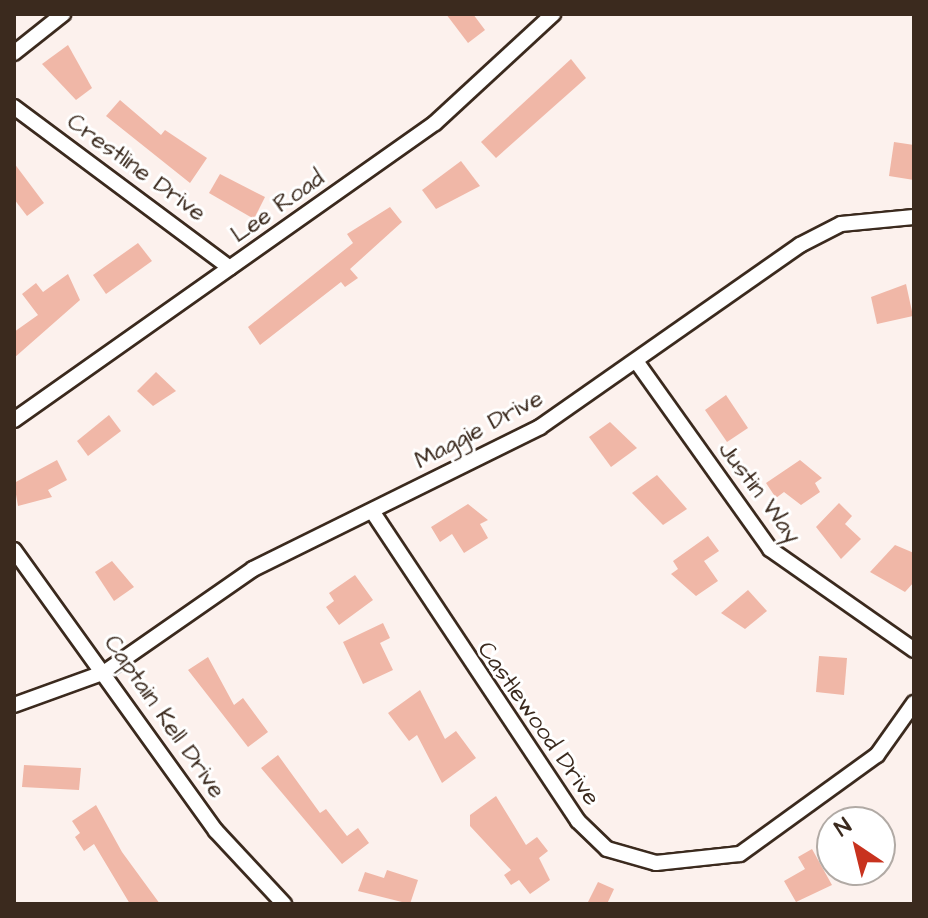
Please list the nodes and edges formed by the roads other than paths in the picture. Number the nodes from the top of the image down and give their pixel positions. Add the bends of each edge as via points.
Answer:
1 (63, 14) edge
2 (553, 14) edge
3 (14, 53) edge
4 (14, 107) edge
5 (914, 217) edge
6 (230, 268) junction
7 (636, 361) junction
8 (14, 420) edge
9 (372, 511) junction
10 (14, 550) edge
11 (914, 650) edge
12 (105, 672) junction
13 (914, 703) edge
14 (14, 705) edge
15 (284, 904) edge

1 - 3 street
2 - 6 street, Lee Road via 435,123
4 - 6 street, Crestline Drive
5 - 7 street, Maggie Drive via 841,224
6 - 8 street, Lee Road
7 - 9 street, Maggie Drive via 540,427
7 - 11 street, Justin Way via 770,549
9 - 12 street, Maggie Drive via 253,569
9 - 13 street, Castlewood Drive via 578,821 607,849 656,863 740,854 877,755
10 - 12 street, Captain Kell Drive
12 - 14 street, Maggie Drive
12 - 15 street, Captain Kell Drive via 216,831

